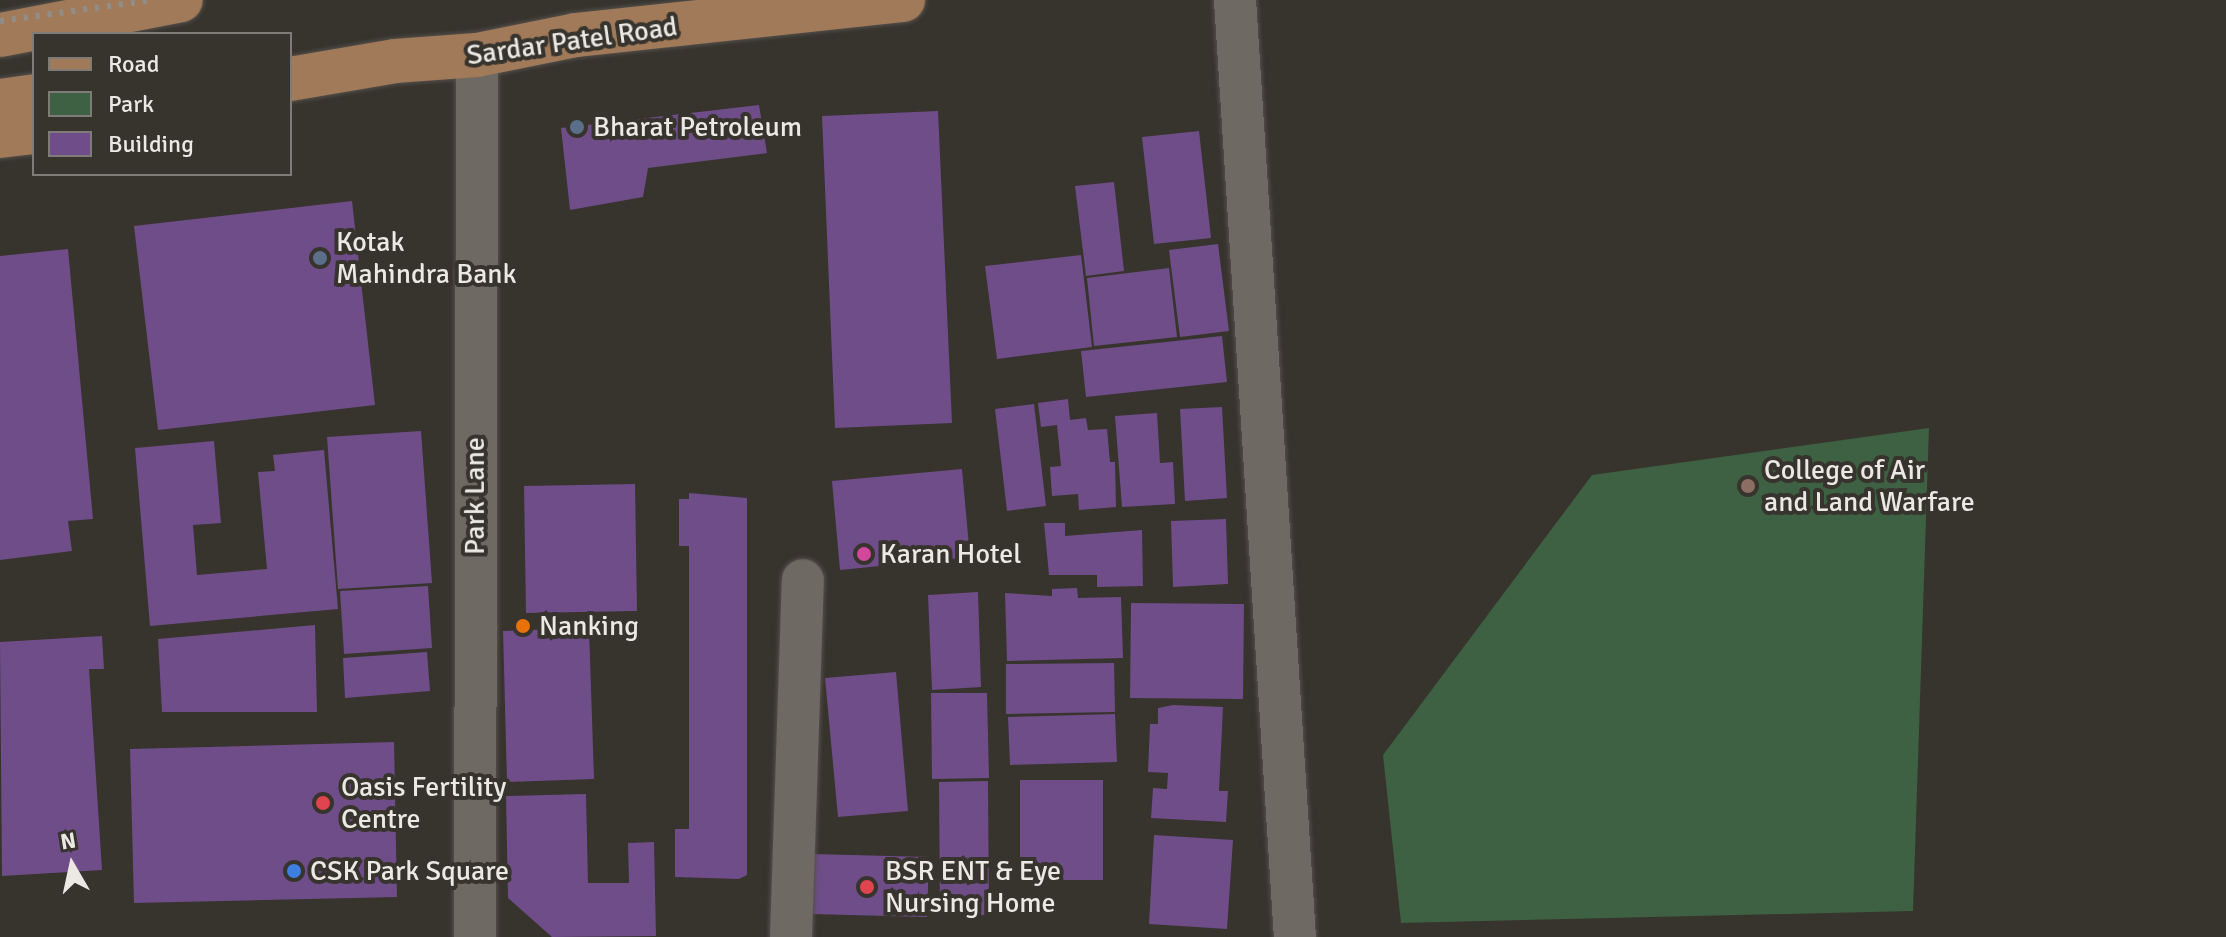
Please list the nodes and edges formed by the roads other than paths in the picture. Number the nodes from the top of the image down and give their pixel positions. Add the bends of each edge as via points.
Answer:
1 (181, 0) edge
2 (711, 0) edge
3 (903, 0) edge
4 (1235, 0) edge
5 (14, 33) edge
6 (576, 35) junction
7 (477, 55) junction
8 (297, 75) edge
9 (24, 106) edge
10 (0, 136) edge
11 (803, 580) dead end
12 (475, 937) edge
13 (791, 937) edge
14 (1295, 937) edge

1 - 5 main road
2 - 6 main road
3 - 6 main road, Sardar Patel Road
4 - 14 street
6 - 7 main road, Sardar Patel Road
7 - 8 main road, Sardar Patel Road
7 - 12 street, Park Lane
9 - 10 main road
11 - 13 street

